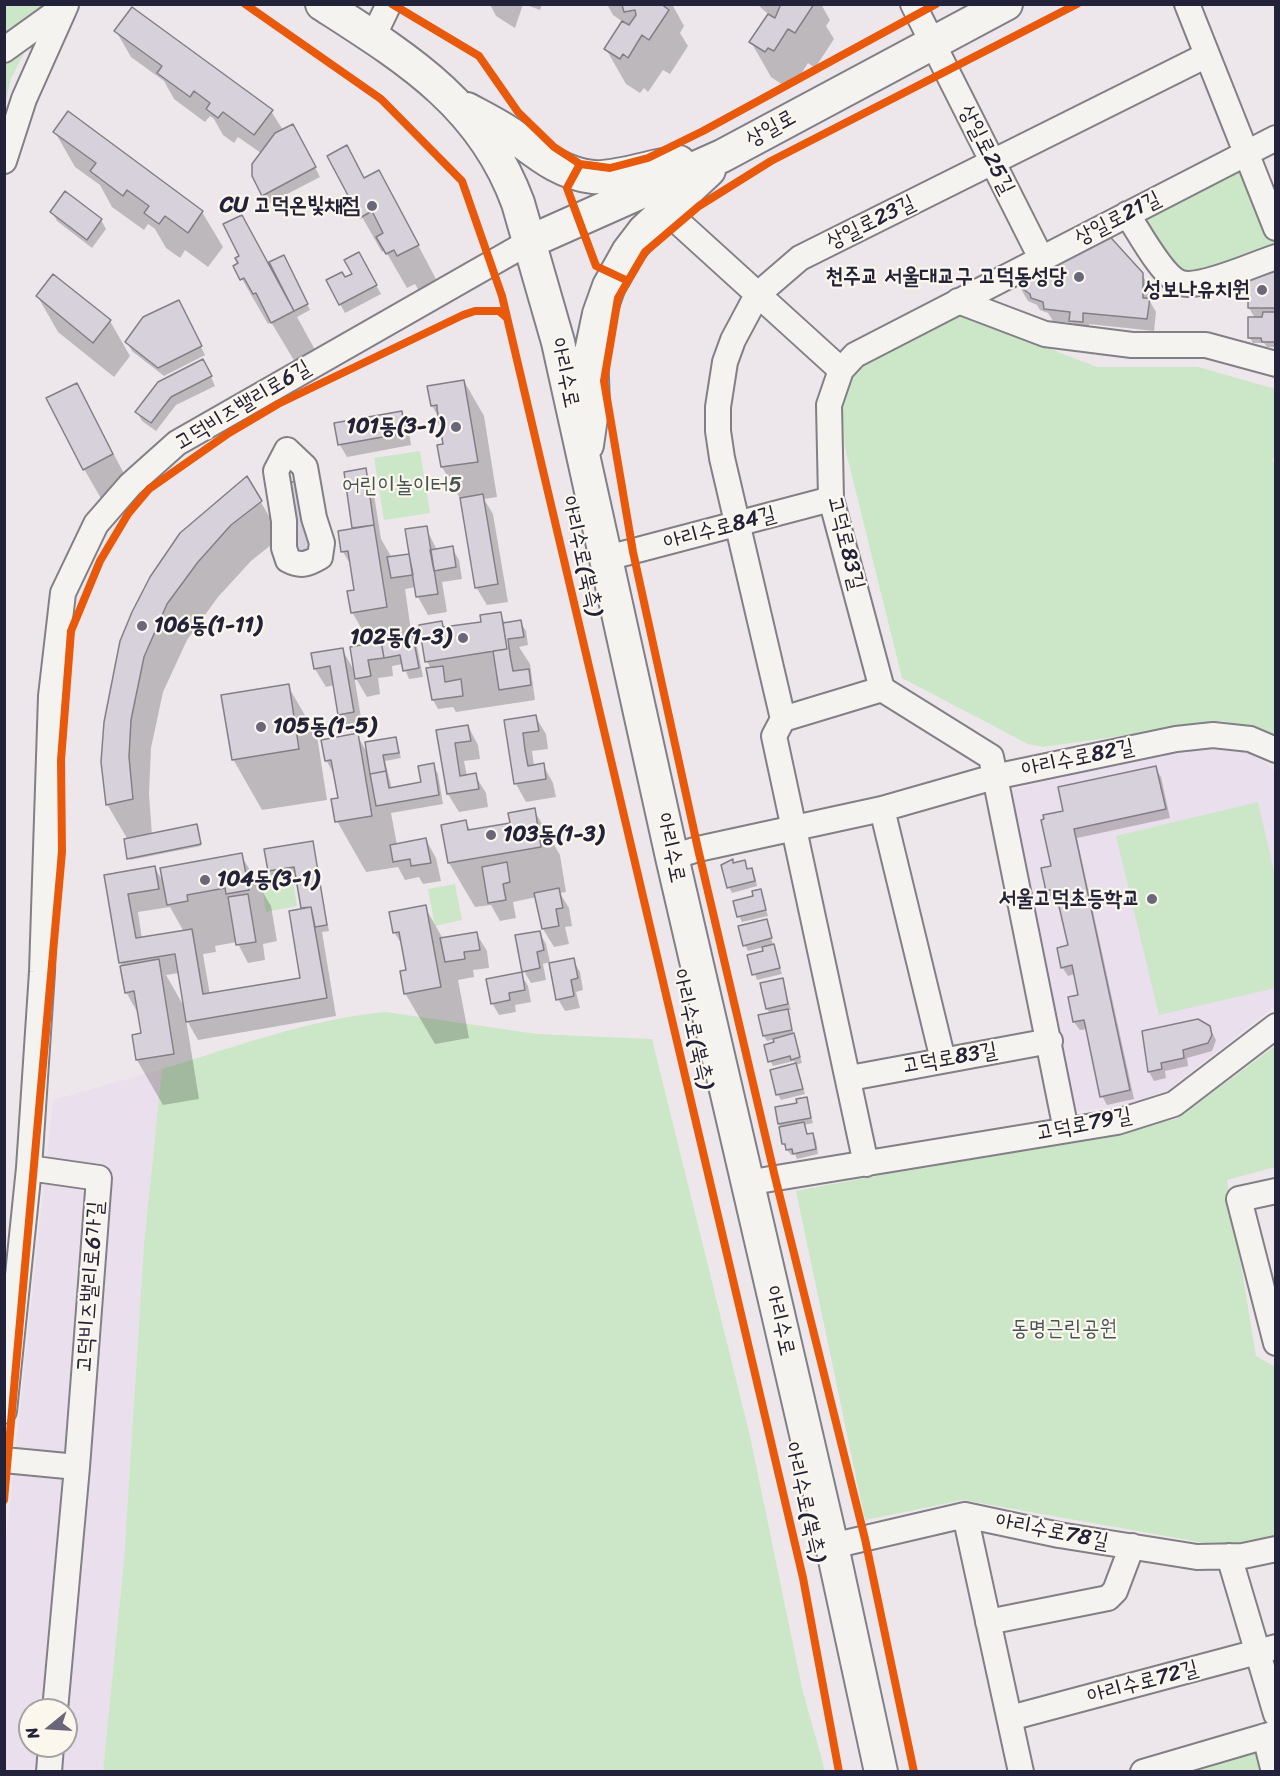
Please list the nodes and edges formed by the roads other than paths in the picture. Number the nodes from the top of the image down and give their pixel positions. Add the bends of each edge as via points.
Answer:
1 (322, 4) edge
2 (389, 4) edge
3 (913, 4) edge
4 (1006, 4) edge
5 (1187, 4) edge
6 (66, 5) edge
7 (373, 37) junction
8 (931, 42) junction
9 (4, 50) edge
10 (1207, 55) junction
11 (460, 105) junction
12 (1275, 138) edge
13 (1245, 153) junction
14 (722, 156) junction
15 (4, 161) edge
16 (992, 162) junction
17 (666, 211) junction
18 (1127, 214) junction
19 (1275, 228) edge
20 (529, 242) junction
21 (1275, 257) edge
22 (1041, 258) junction
23 (757, 295) junction
24 (958, 301) junction
25 (1275, 363) edge
26 (841, 370) junction
27 (584, 464) junction
28 (831, 499) junction
29 (736, 525) junction
30 (607, 558) junction
31 (882, 689) junction
32 (783, 718) junction
33 (1275, 750) edge
34 (994, 777) junction
35 (882, 808) junction
36 (794, 828) junction
37 (672, 858) junction
38 (1275, 1026) edge
39 (1050, 1041) junction
40 (943, 1060) junction
41 (850, 1078) junction
42 (1066, 1130) junction
43 (866, 1164) junction
44 (28, 1168) junction
45 (746, 1183) junction
46 (1275, 1191) edge
47 (1275, 1343) edge
48 (4, 1411) edge
49 (4, 1460) edge
50 (77, 1467) junction
51 (964, 1515) junction
52 (832, 1546) junction
53 (1132, 1546) junction
54 (1275, 1549) edge
55 (1229, 1556) junction
56 (988, 1622) junction
57 (1265, 1650) edge
58 (56, 1698) edge
59 (1275, 1714) edge
60 (1010, 1718) junction
61 (1270, 1735) edge
62 (881, 1772) edge
63 (1021, 1772) edge
64 (1143, 1772) edge
65 (1274, 1772) edge

1 - 7 main road, 아리수로
2 - 7 street
3 - 8 street, 상일로25길
4 - 8 main road, 상일로
5 - 10 street
6 - 9 street
6 - 15 street via 24,99
7 - 11 main road, 아리수로 via 419,69
8 - 14 main road, 상일로
8 - 16 street, 상일로25길
10 - 13 street
10 - 16 street, 상일로23길
11 - 14 main road via 554,165 593,177
11 - 20 main road, 아리수로 via 512,186
12 - 13 street, 상일로21길
13 - 18 street, 상일로21길
13 - 19 street
14 - 17 main road
14 - 20 main road, 상일로
16 - 22 street, 상일로25길
16 - 23 street, 상일로23길 via 800,258
17 - 23 street
17 - 27 main road via 628,252 599,314 591,352 593,404
18 - 21 street via 1168,274 1181,283 1197,283
18 - 22 street, 상일로21길
20 - 27 main road, 아리수로 via 558,342
20 - 44 street, 고덕비즈밸리로6길 via 177,443 130,485 96,524 63,593 51,696 42,972
22 - 24 street, 상일로21길
23 - 26 street
23 - 29 street, 상일로23길 via 725,362 718,407 718,431
24 - 25 street via 1045,334 1132,345 1206,345
24 - 26 street via 855,356
26 - 28 street, 고덕로83길 via 829,405
27 - 30 main road, 아리수로
28 - 29 street, 아리수로84길
28 - 31 street, 고덕로83길
29 - 30 street, 아리수로84길
29 - 32 street
30 - 37 main road, 아리수로
31 - 32 street
31 - 34 street via 991,757
32 - 36 street via 774,736
33 - 34 street, 아리수로82길 via 1250,740 1213,735 1176,739
34 - 35 street, 아리수로82길
34 - 39 street
35 - 36 street, 아리수로82길
35 - 40 street
36 - 37 street, 아리수로82길
36 - 41 street
37 - 45 main road, 아리수로
38 - 42 street, 고덕로79길 via 1174,1104 1117,1122
39 - 40 street, 고덕로83길
39 - 42 street
40 - 41 street, 고덕로83길
41 - 43 street
42 - 43 street, 고덕로79길
43 - 45 street, 고덕로79길
44 - 48 street, 고덕비즈밸리로6길
44 - 50 street, 고덕비즈밸리로6가길 via 99,1178
45 - 52 main road, 아리수로
46 - 47 street via 1239,1199
49 - 50 street
50 - 58 street, 고덕비즈밸리로6가길
51 - 52 street, 아리수로78길
51 - 53 street, 아리수로78길
51 - 56 street
52 - 62 main road, 아리수로
53 - 55 street, 아리수로78길 via 1197,1557
53 - 56 street via 1115,1591 1108,1598
54 - 55 street, 아리수로78길
55 - 57 street
56 - 60 street
57 - 59 street
57 - 60 street, 아리수로72길
60 - 63 street
61 - 64 street
61 - 65 street

